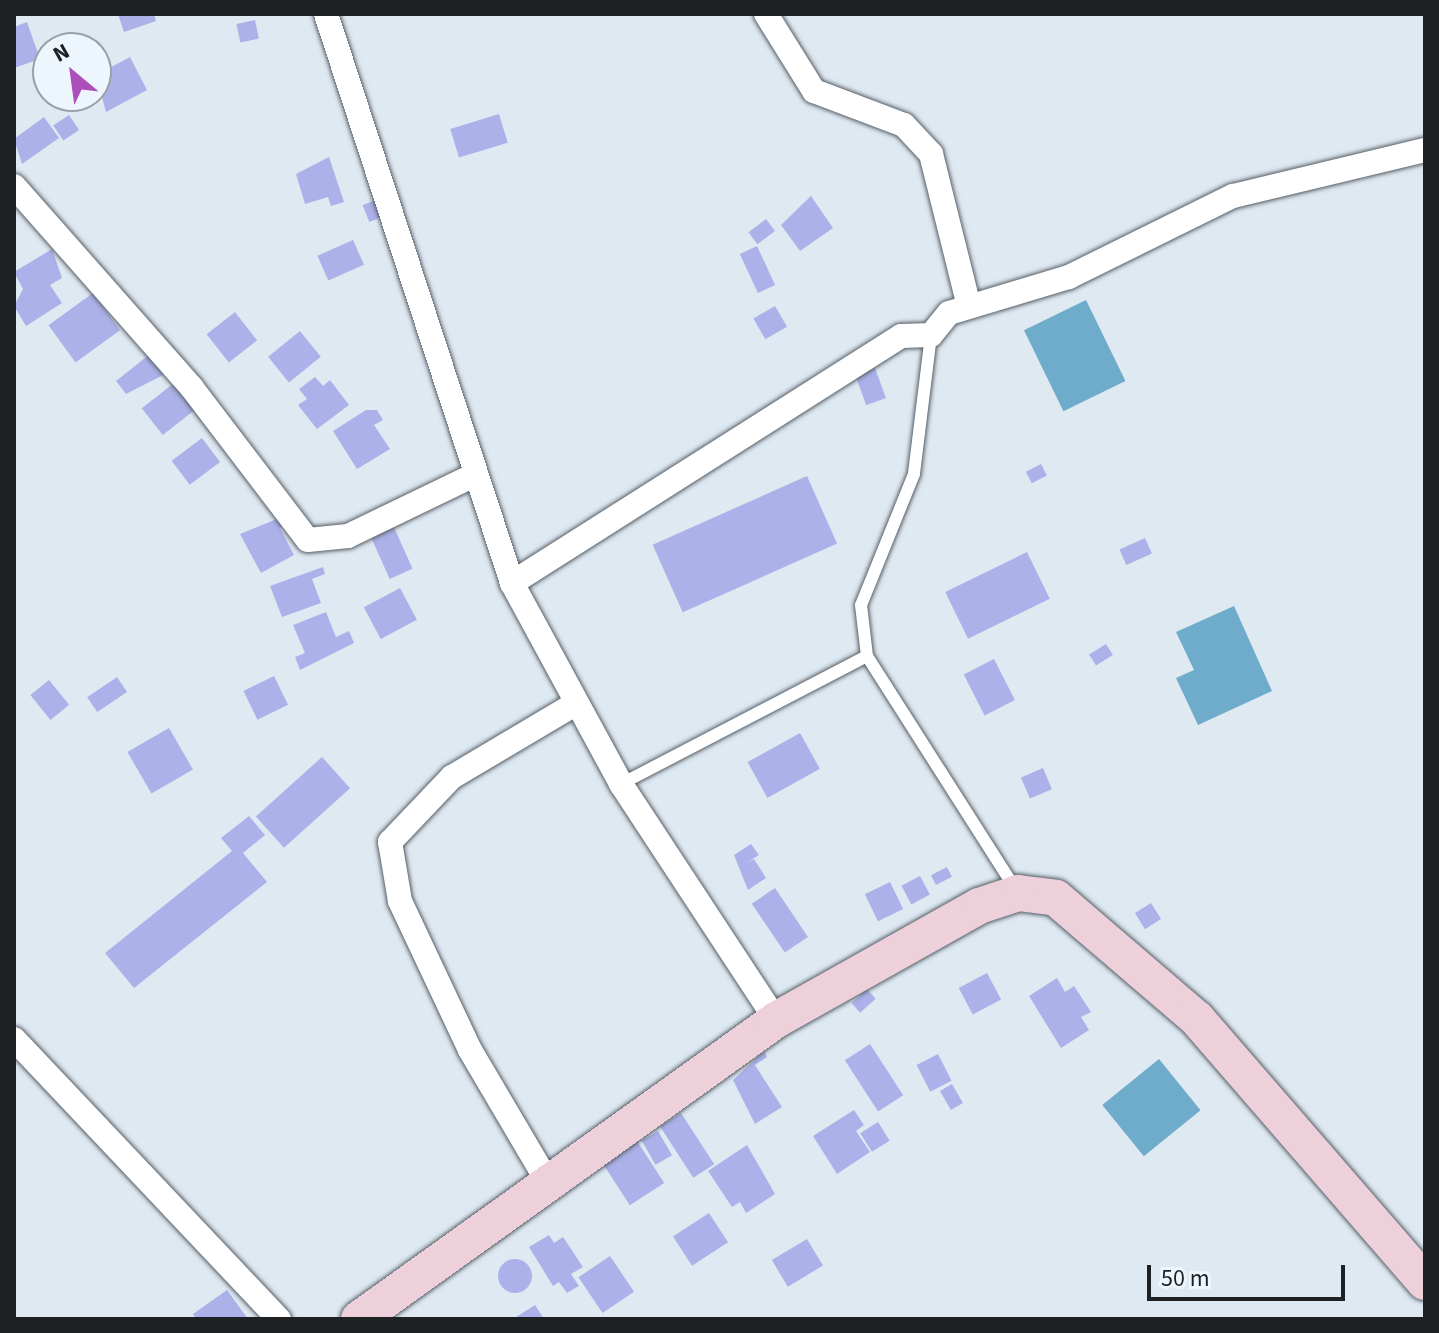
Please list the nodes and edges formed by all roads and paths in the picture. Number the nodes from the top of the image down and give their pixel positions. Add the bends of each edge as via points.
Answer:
1 (326, 14) edge
2 (766, 14) edge
3 (1425, 150) edge
4 (14, 186) edge
5 (969, 306) junction
6 (931, 335) junction
7 (476, 474) junction
8 (512, 583) junction
9 (867, 656) junction
10 (575, 704) junction
11 (621, 784) junction
12 (1018, 893) junction
13 (776, 1020) junction
14 (14, 1039) edge
15 (546, 1179) junction
16 (1425, 1282) edge
17 (279, 1319) edge
18 (359, 1319) edge

1 - 7 street
2 - 5 street via 814,91 904,125 931,154
3 - 5 street via 1233,196 1069,277
4 - 7 street via 192,388 308,540 348,536
5 - 6 street via 949,313
6 - 8 street via 901,336 802,393
6 - 9 lane via 914,474 861,605
7 - 8 street
8 - 10 street
9 - 11 lane
9 - 12 lane
10 - 11 street
10 - 15 street via 452,777 390,842 400,901 470,1050
11 - 13 street
12 - 13 main road via 979,906
12 - 16 main road via 1056,898 1197,1019
13 - 15 main road
14 - 17 street
15 - 18 main road

